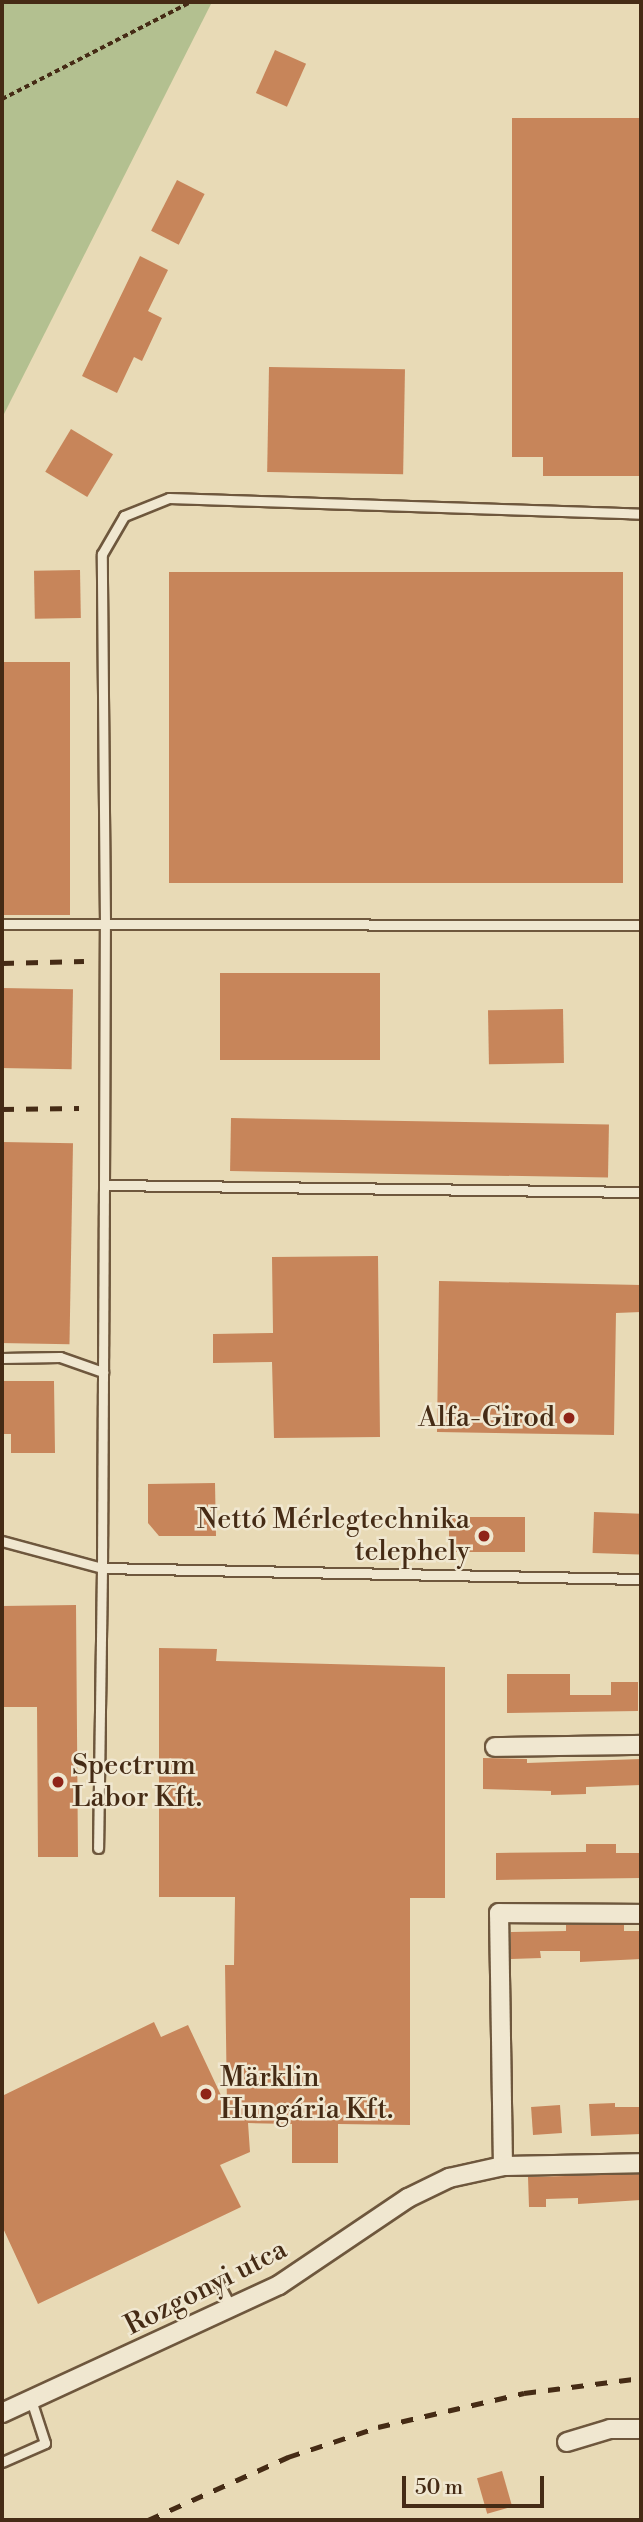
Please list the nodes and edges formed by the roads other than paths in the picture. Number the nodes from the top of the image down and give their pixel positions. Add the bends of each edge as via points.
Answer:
1 (641, 514) edge
2 (2, 924) edge
3 (105, 924) junction
4 (641, 925) edge
5 (104, 1185) junction
6 (641, 1192) edge
7 (2, 1358) edge
8 (103, 1371) junction
9 (2, 1541) edge
10 (102, 1568) junction
11 (641, 1578) edge
12 (641, 1745) edge
13 (495, 1747) dead end
14 (99, 1848) dead end
15 (641, 1914) edge
16 (641, 2163) edge
17 (503, 2166) junction
18 (218, 2282) dead end
19 (232, 2310) junction
20 (31, 2400) junction
21 (2, 2413) edge
22 (641, 2429) edge
23 (567, 2441) dead end
24 (2, 2462) edge

1 - 3 lane via 169,498 124,516 102,554
2 - 3 lane
3 - 4 lane
3 - 5 lane
5 - 6 lane
5 - 8 lane
7 - 8 lane via 60,1357
8 - 10 lane
9 - 10 lane
10 - 11 lane
10 - 14 lane
12 - 13 street
15 - 17 street via 499,1913
16 - 17 street, Rozgonyi utca
17 - 19 street, Rozgonyi utca via 449,2178 408,2198 279,2286
18 - 19 lane
19 - 20 street, Rozgonyi utca
20 - 21 street, Rozgonyi utca
20 - 24 lane via 45,2443
22 - 23 street via 610,2429

